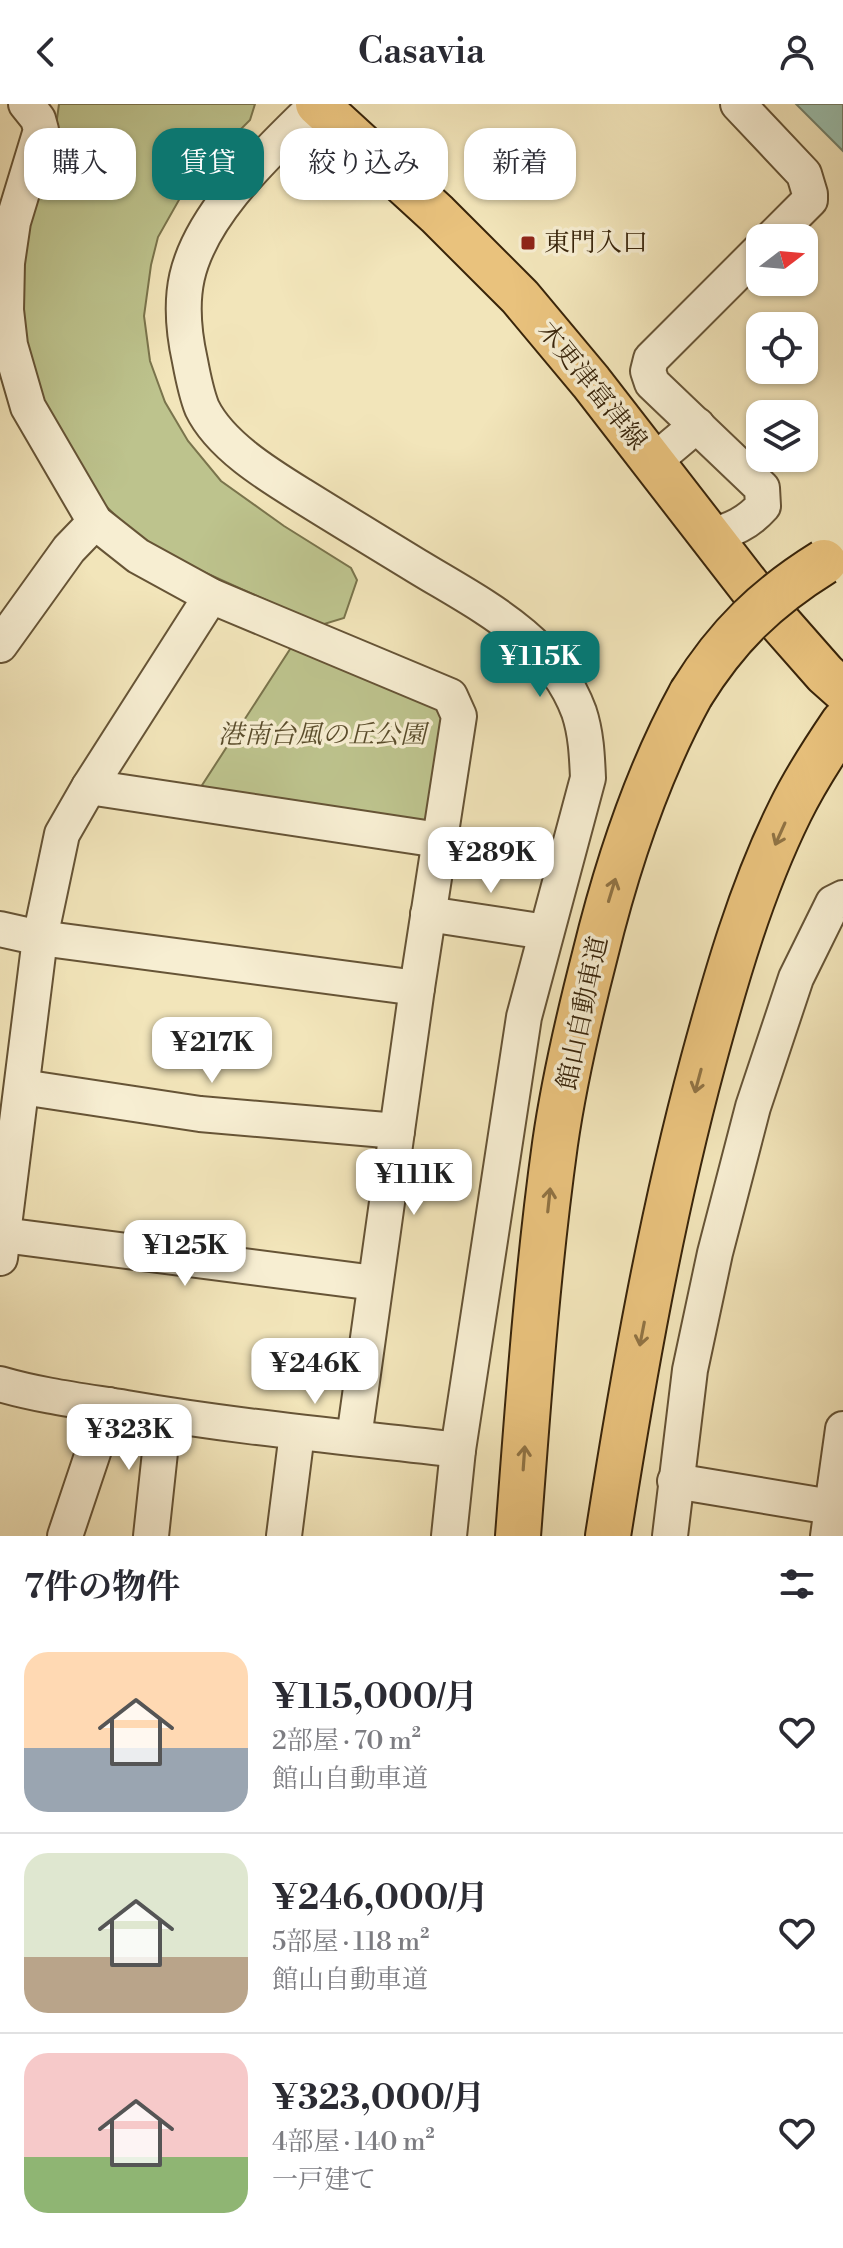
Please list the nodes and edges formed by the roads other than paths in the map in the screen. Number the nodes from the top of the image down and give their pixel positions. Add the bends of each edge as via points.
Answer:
1 (26, 104) edge
2 (317, 104) edge
3 (738, 104) edge
4 (786, 224) edge
5 (746, 264) edge
6 (14, 411) edge
7 (697, 425) junction
8 (653, 462) junction
9 (95, 522) junction
10 (710, 536) junction
11 (833, 557) edge
12 (211, 596) junction
13 (0, 645) edge
14 (843, 690) edge
15 (843, 723) edge
16 (89, 787) junction
17 (439, 840) junction
18 (843, 898) edge
19 (428, 914) junction
20 (0, 929) edge
21 (546, 932) junction
22 (40, 938) junction
23 (417, 988) junction
24 (22, 1087) junction
25 (397, 1131) junction
26 (2, 1246) edge
27 (375, 1283) junction
28 (0, 1384) edge
29 (109, 1405) junction
30 (164, 1415) junction
31 (843, 1429) edge
32 (297, 1433) junction
33 (354, 1438) junction
34 (458, 1450) junction
35 (675, 1481) junction
36 (834, 1517) edge
37 (65, 1536) edge
38 (151, 1536) edge
39 (284, 1536) edge
40 (449, 1536) edge
41 (518, 1536) edge
42 (608, 1536) edge
43 (670, 1536) edge

1 - 6 street via 41,130 13,222 7,263
2 - 8 main road, 木更津富津線 via 520,297
2 - 21 street via 253,168 200,240 185,300 184,328 194,382 203,410 243,456 507,621 547,657 568,689 586,743 588,778
3 - 4 street via 808,184 810,200
5 - 7 street via 648,365 652,383
6 - 9 street
7 - 8 street
7 - 10 street via 762,488 763,506 753,517
8 - 10 main road, 木更津富津線
9 - 12 street via 138,556
9 - 13 street via 69,549
10 - 14 main road, 木更津富津線 via 759,599
41 -> 11 highway, 館山自動車道, bridge via 532,1347 556,1142 580,1012 632,828 657,763 716,656 780,591
12 - 16 street
12 - 17 street via 450,696 459,716
15 -> 42 highway via 790,811 727,976 683,1135
16 - 17 street
16 - 22 street via 62,834
17 - 19 street
18 - 35 street via 833,903 796,978 753,1107 690,1370
19 - 21 street
19 - 23 street
20 - 22 street
21 - 34 street via 524,1017
22 - 23 street
22 - 24 street
23 - 25 street
24 - 25 street via 200,1114
24 - 26 street
25 - 27 street
26 - 27 street
27 - 33 street
28 - 29 street
29 - 30 street
29 - 37 street
30 - 32 street
30 - 38 street
31 - 36 street
32 - 33 street
32 - 39 street
33 - 34 street
34 - 40 street
35 - 36 street
35 - 43 street

